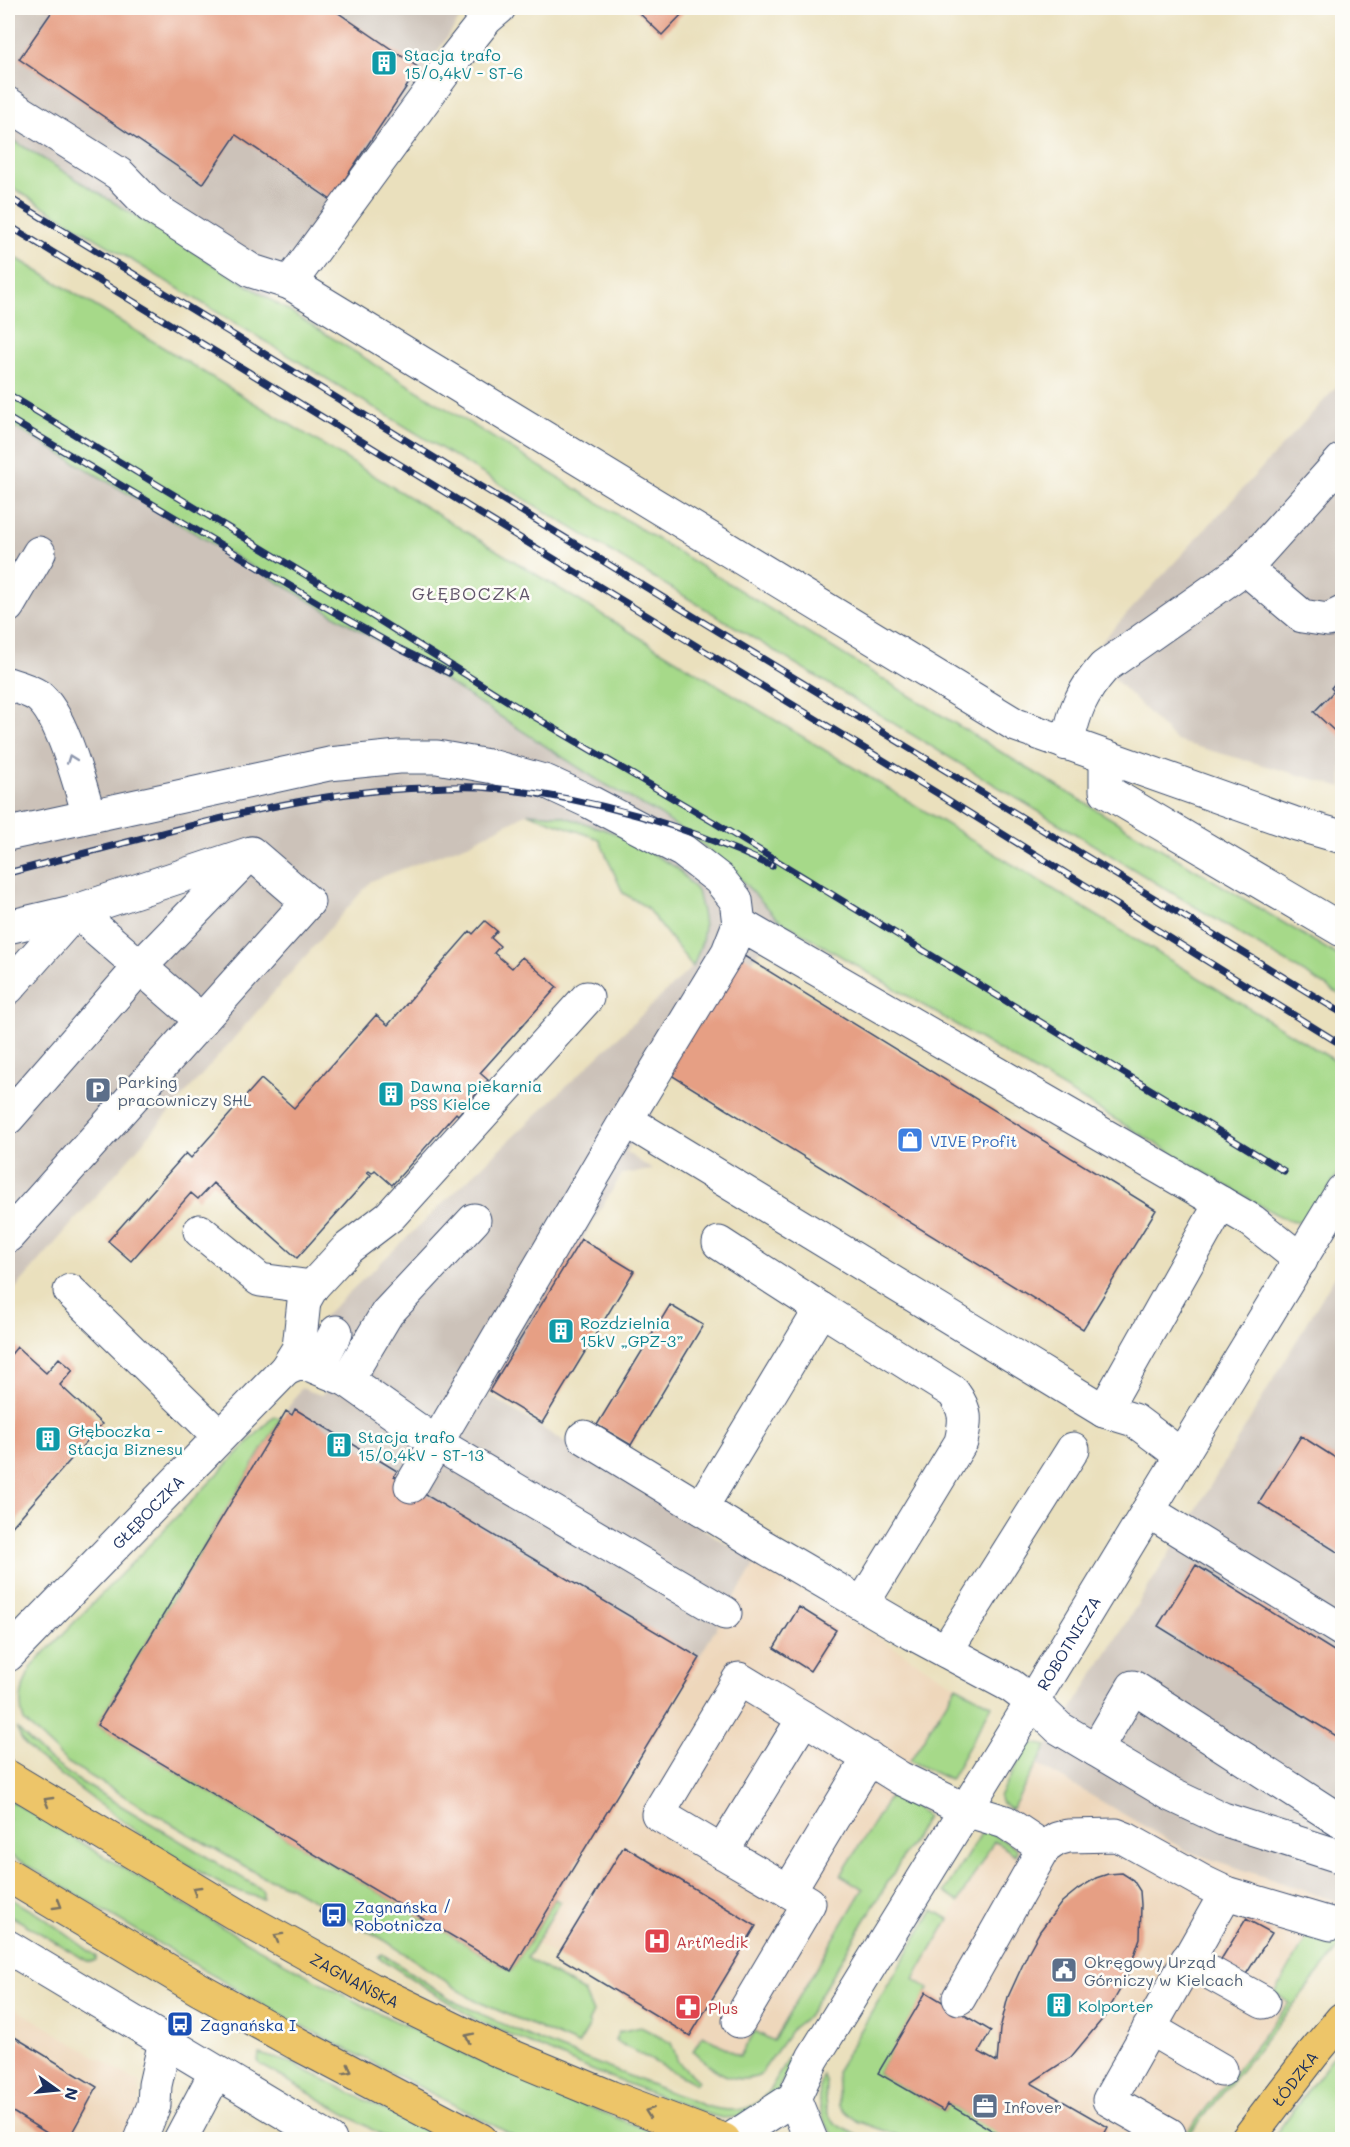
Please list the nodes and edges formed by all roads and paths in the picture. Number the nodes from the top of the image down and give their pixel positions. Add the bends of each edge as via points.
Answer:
1 (499, 8) edge
2 (8, 104) edge
3 (290, 283) junction
4 (1342, 460) edge
5 (39, 553) dead end
6 (1245, 568) junction
7 (8, 606) edge
8 (1342, 614) edge
9 (8, 684) edge
10 (1067, 744) junction
11 (1106, 758) junction
12 (89, 815) junction
13 (8, 834) edge
14 (1342, 837) edge
15 (251, 853) junction
16 (76, 911) junction
17 (739, 924) junction
18 (8, 927) edge
19 (1342, 930) edge
20 (140, 968) junction
21 (8, 987) edge
22 (587, 998) dead end
23 (201, 1020) junction
24 (8, 1118) edge
25 (626, 1120) junction
26 (1342, 1191) edge
27 (1221, 1203) junction
28 (474, 1220) dead end
29 (1334, 1225) edge
30 (200, 1231) dead end
31 (8, 1236) edge
32 (719, 1243) dead end
33 (1301, 1260) junction
34 (312, 1287) junction
35 (70, 1291) dead end
36 (821, 1309) junction
37 (336, 1332) dead end
38 (318, 1367) junction
39 (286, 1369) junction
40 (347, 1380) junction
41 (1104, 1411) junction
42 (219, 1436) junction
43 (584, 1437) dead end
44 (436, 1443) junction
45 (1073, 1449) dead end
46 (1182, 1456) junction
47 (411, 1486) dead end
48 (700, 1508) junction
49 (1148, 1511) junction
50 (862, 1603) junction
51 (725, 1613) dead end
52 (1342, 1630) edge
53 (946, 1651) junction
54 (8, 1655) edge
55 (1032, 1702) junction
56 (804, 1718) junction
57 (1096, 1750) junction
58 (869, 1758) junction
59 (10, 1772) edge
60 (966, 1810) junction
61 (1342, 1822) edge
62 (1044, 1848) junction
63 (722, 1852) junction
64 (1342, 1857) edge
65 (8, 1875) edge
66 (789, 1891) junction
67 (1226, 1893) junction
68 (1331, 1924) dead end
69 (8, 1947) edge
70 (1187, 1960) junction
71 (959, 1998) dead end
72 (1263, 2002) dead end
73 (1342, 2019) edge
74 (739, 2021) dead end
75 (1149, 2028) junction
76 (165, 2041) junction
77 (1221, 2070) dead end
78 (216, 2072) junction
79 (794, 2098) junction
80 (1170, 2134) dead end
81 (140, 2139) edge
82 (180, 2139) edge
83 (330, 2139) edge
84 (481, 2139) edge
85 (724, 2139) edge
86 (730, 2139) edge
87 (812, 2139) edge
88 (1247, 2139) edge

1 - 3 street via 451,63
2 - 3 street via 120,174 150,206 252,271
3 - 10 street via 1016,725
4 - 6 street
5 - 7 street
6 - 8 street via 1302,616 1328,620
6 - 10 street via 1104,667 1076,709
12 -> 9 street via 52,711 39,697
10 - 11 street
11 - 14 street
11 - 19 street via 1106,791
12 - 13 street
12 - 17 street via 329,764 437,757 547,782 683,851 719,879 736,900
15 - 16 street
15 - 20 street
15 - 23 street via 308,902
16 - 18 street
16 - 20 street
16 - 21 street
17 - 25 street via 728,952
17 - 27 street
20 - 23 street
20 - 24 street
22 - 34 street via 390,1216 348,1248
23 - 31 street
25 - 41 street
25 - 44 street
26 - 29 street, ROBOTNICZA
27 - 33 street via 1252,1221
27 - 41 street
28 - 40 street via 387,1313
29 - 33 street, ROBOTNICZA
30 - 34 street via 260,1280
32 - 36 street
33 - 46 street, ROBOTNICZA
34 - 39 street, GŁĘBOCZKA via 304,1301 299,1348
35 - 42 street
36 - 48 street
36 - 50 street via 953,1392 962,1404 966,1422 961,1442
37 - 38 street
38 - 39 street via 298,1364
38 - 40 street
39 - 42 street, GŁĘBOCZKA
40 - 44 street
41 - 46 street via 1134,1420
42 - 54 street, GŁĘBOCZKA
43 - 48 street
44 - 47 street
44 - 51 street
45 - 53 street
46 - 49 street, ROBOTNICZA
48 - 50 street
49 - 52 street
49 - 55 street, ROBOTNICZA
50 - 53 street
53 - 55 street via 1011,1686
55 - 57 street via 1059,1728
55 - 60 street, ROBOTNICZA
56 - 58 street
56 - 63 street
56 - 63 street via 739,1679 733,1688 658,1814
57 - 61 street via 1133,1687
57 - 64 street via 1172,1795 1223,1819
58 - 60 street
58 - 66 street
85 -> 59 main road, ZAGNAŃSKA via 499,2051 371,1989 246,1920
60 - 62 street via 1005,1822
60 - 79 street, ROBOTNICZA via 813,2058
62 - 67 street via 1068,1836 1116,1835
62 - 71 street
63 - 66 street
65 -> 84 main road via 286,2038
66 - 74 street via 809,1903
67 - 68 street
67 - 70 street
69 - 76 street
70 - 72 street
70 - 75 street
73 - 88 main road, ŁÓDZKA
75 - 77 street
75 - 80 street via 1109,2100
76 - 78 street
76 - 81 street via 154,2105
78 - 82 street
78 - 83 street
79 - 86 street
79 - 87 street

